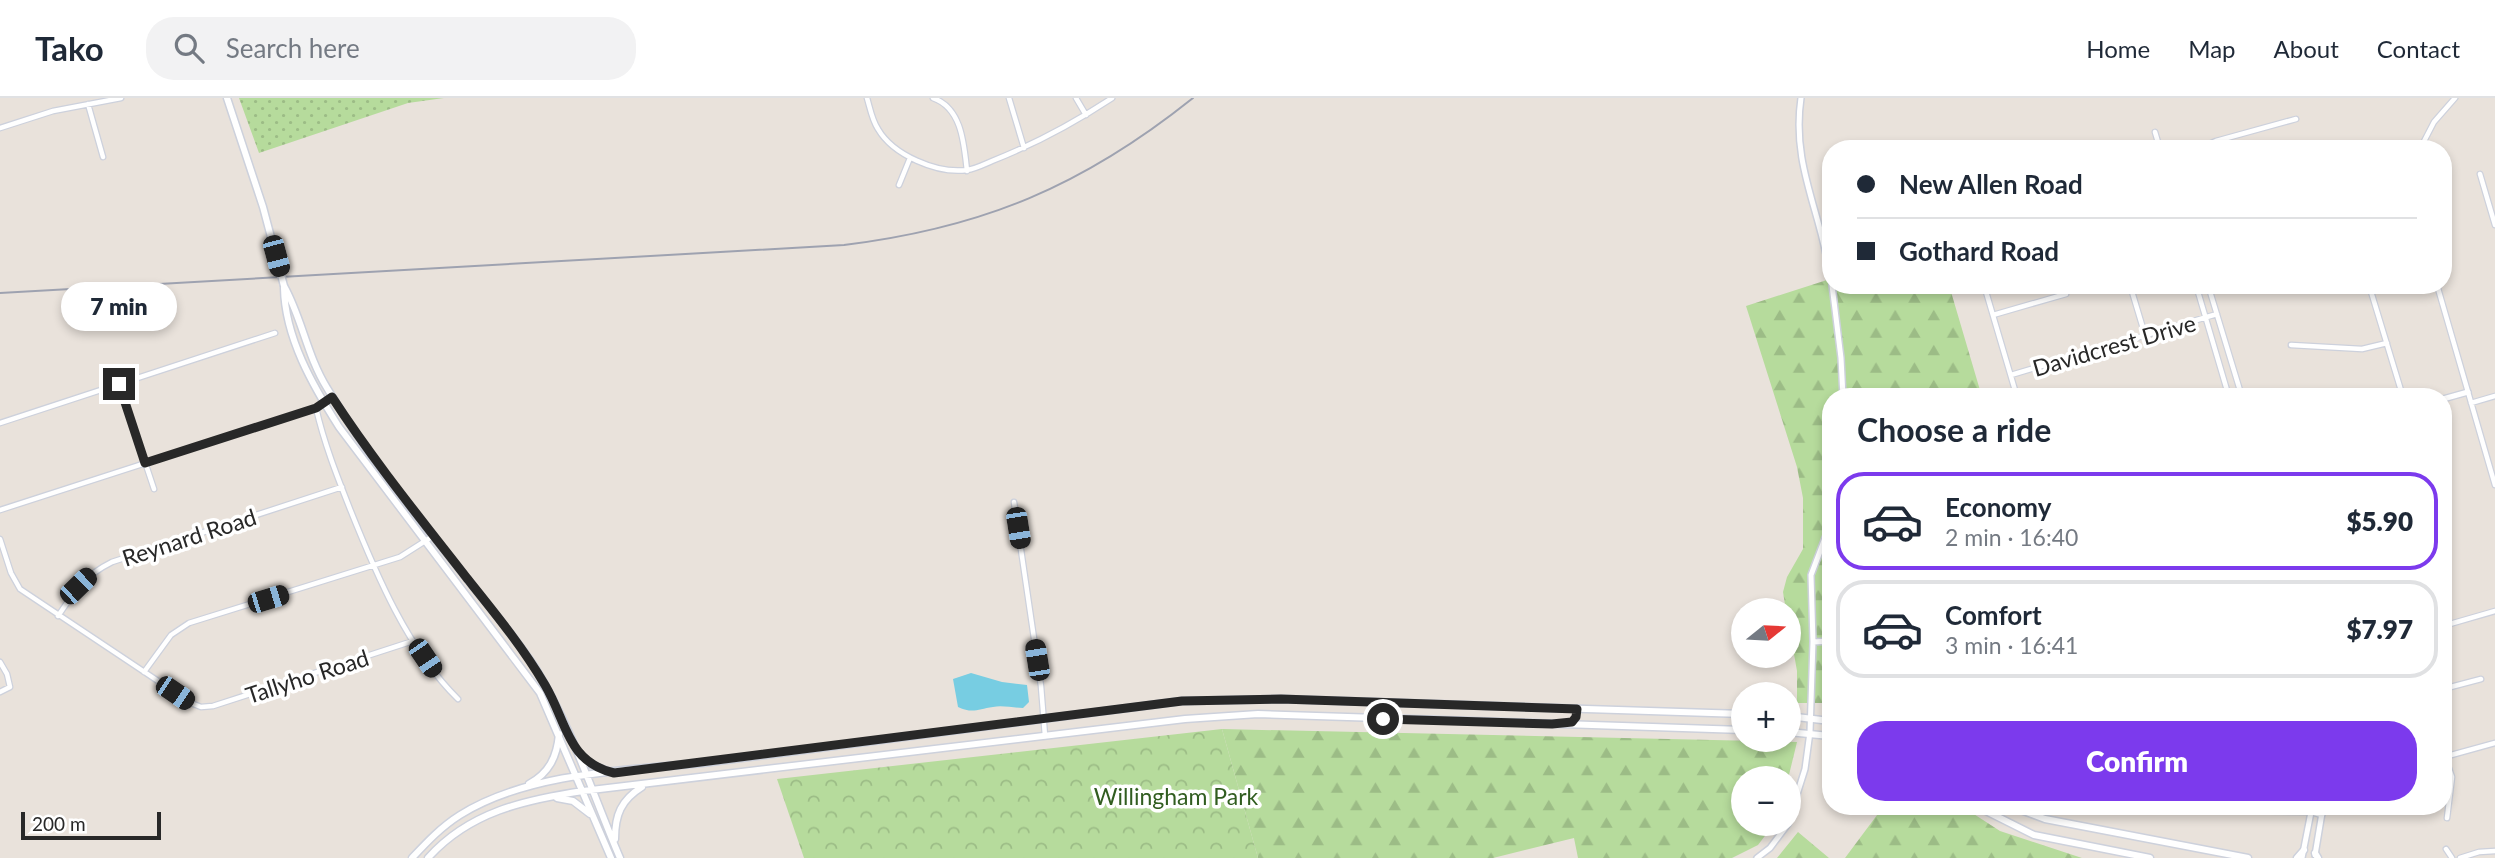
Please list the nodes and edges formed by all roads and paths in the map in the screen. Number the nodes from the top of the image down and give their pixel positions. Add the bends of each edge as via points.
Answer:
1 (121, 98) edge
2 (227, 98) edge
3 (867, 98) edge
4 (933, 98) edge
5 (1009, 98) edge
6 (1076, 98) edge
7 (1112, 98) edge
8 (1801, 98) edge
9 (2455, 98) edge
10 (88, 104) junction
11 (1086, 115) junction
12 (2296, 119) dead end
13 (0, 128) edge
14 (2155, 132) dead end
15 (2157, 140) edge
16 (2220, 140) edge
17 (2425, 140) edge
18 (1024, 148) junction
19 (103, 157) dead end
20 (910, 158) junction
21 (967, 170) junction
22 (2480, 174) dead end
23 (899, 185) dead end
24 (2495, 225) edge
25 (1822, 236) edge
26 (284, 286) junction
27 (1833, 294) edge
28 (1987, 294) edge
29 (2066, 294) dead end
30 (2133, 294) edge
31 (2198, 294) edge
32 (2211, 294) edge
33 (2372, 294) edge
34 (2440, 294) edge
35 (2217, 314) junction
36 (1993, 315) junction
37 (2206, 317) junction
38 (275, 333) dead end
39 (2145, 335) junction
40 (2386, 343) junction
41 (2291, 345) dead end
42 (2011, 375) junction
43 (119, 384) junction
44 (1843, 388) edge
45 (2015, 388) edge
46 (2226, 388) edge
47 (2239, 388) edge
48 (2400, 388) edge
49 (2468, 392) junction
50 (2452, 396) edge
51 (332, 397) junction
52 (2495, 397) edge
53 (323, 402) junction
54 (2471, 403) junction
55 (316, 408) junction
56 (0, 423) edge
57 (145, 463) junction
58 (2495, 485) edge
59 (342, 488) junction
60 (154, 489) dead end
61 (1014, 502) dead end
62 (0, 510) edge
63 (433, 536) junction
64 (0, 538) edge
65 (426, 541) junction
66 (1822, 546) edge
67 (373, 567) junction
68 (2495, 611) edge
69 (58, 616) junction
70 (2452, 624) edge
71 (413, 641) junction
72 (1813, 642) junction
73 (1822, 642) edge
74 (0, 662) edge
75 (144, 672) junction
76 (2480, 679) dead end
77 (2452, 687) edge
78 (0, 692) edge
79 (458, 699) dead end
80 (1577, 709) junction
81 (1731, 714) edge
82 (1801, 716) edge
83 (1810, 716) junction
84 (1044, 718) junction
85 (1822, 719) edge
86 (1552, 724) junction
87 (1731, 730) edge
88 (559, 732) junction
89 (1801, 733) edge
90 (1810, 733) junction
91 (1822, 735) edge
92 (1045, 736) junction
93 (2495, 743) edge
94 (577, 753) junction
95 (2452, 755) edge
96 (614, 773) junction
97 (586, 776) junction
98 (577, 778) junction
99 (1801, 782) edge
100 (646, 785) junction
101 (521, 789) junction
102 (592, 790) junction
103 (583, 791) junction
104 (544, 798) junction
105 (1994, 815) edge
106 (2034, 815) edge
107 (2310, 815) edge
108 (2322, 815) edge
109 (2447, 815) edge
110 (2447, 818) dead end
111 (594, 819) junction
112 (1779, 836) edge
113 (615, 844) junction
114 (2446, 849) dead end
115 (2304, 850) joint
116 (2495, 851) edge
117 (2316, 856) edge
118 (412, 858) edge
119 (428, 858) edge
120 (611, 858) edge
121 (620, 858) edge
122 (1757, 858) edge
123 (2150, 858) edge
124 (2248, 858) edge
125 (2300, 858) edge
126 (2452, 858) edge
127 (2460, 858) edge

1 - 10 street
2 - 26 main road, bridge
3 - 20 street via 876,127 888,144
4 - 21 street via 956,117
5 - 18 street
6 - 11 street
7 - 11 street
8 - 25 street via 1803,171
9 - 17 street
10 - 13 street
10 - 19 street
11 - 18 street
12 - 16 street
14 - 15 street
18 - 21 street
20 - 21 street via 934,167
20 - 23 street
22 - 24 street
26 - 51 main road via 316,369
26 - 53 main road via 291,328
27 - 44 street
28 - 36 street
29 - 36 street
30 - 39 street
31 - 37 street
32 - 35 street
33 - 40 street
34 - 49 street
35 - 37 street, Davidcrest Drive
35 - 47 street
36 - 42 street
37 - 39 street, Davidcrest Drive
37 - 46 street
38 - 43 street
39 - 42 street, Davidcrest Drive
40 - 41 street via 2362,349
40 - 48 street
42 - 45 street
43 - 56 street
43 - 57 street
49 - 50 street
49 - 54 street
51 - 53 street
51 - 63 main road
52 - 54 street
53 - 55 street
53 - 65 main road
54 - 58 street
55 - 57 street
55 - 59 street
57 - 60 street
57 - 62 street
59 - 67 street
59 - 69 street, Reynard Road via 112,562 93,571 78,586
61 - 84 street
63 - 65 street
63 - 94 main road via 535,668
64 - 69 street via 20,589
65 - 67 street
65 - 88 main road via 528,673
66 - 72 street via 1811,575
67 - 71 street
67 - 75 street via 189,623 172,635
68 - 70 street
69 - 75 street
71 - 75 street, Tallyho Road via 213,706 191,703
71 - 79 street
72 - 73 street
72 - 83 street
74 - 78 street via 10,687
76 - 77 street
80 - 81 main road
80 - 84 main road via 1281,699 1182,701
80 - 86 main road via 1572,722
82 - 83 main road
83 - 85 main road
83 - 90 street
84 - 92 street
84 - 96 main road
86 - 87 main road
86 - 92 main road via 1258,714
88 - 98 main road
88 - 101 main road via 551,766
89 - 90 main road
90 - 91 main road
90 - 99 street
92 - 100 main road
93 - 95 street
94 - 96 main road
94 - 97 main road
96 - 97 main road
97 - 98 main road
97 - 102 main road
98 - 101 main road
98 - 103 main road
100 - 102 main road
100 - 113 main road via 622,803 615,823
101 - 118 main road via 457,817
102 - 103 main road
102 - 113 main road
103 - 104 main road
103 - 111 main road
104 - 111 main road via 573,801
104 - 119 main road via 487,814
105 - 123 main road via 2034,835
106 - 124 main road
107 - 115 street
108 - 117 street
109 - 110 street
111 - 120 main road
112 - 122 street
113 - 121 main road
114 - 126 street
115 - 125 main road
116 - 127 street

